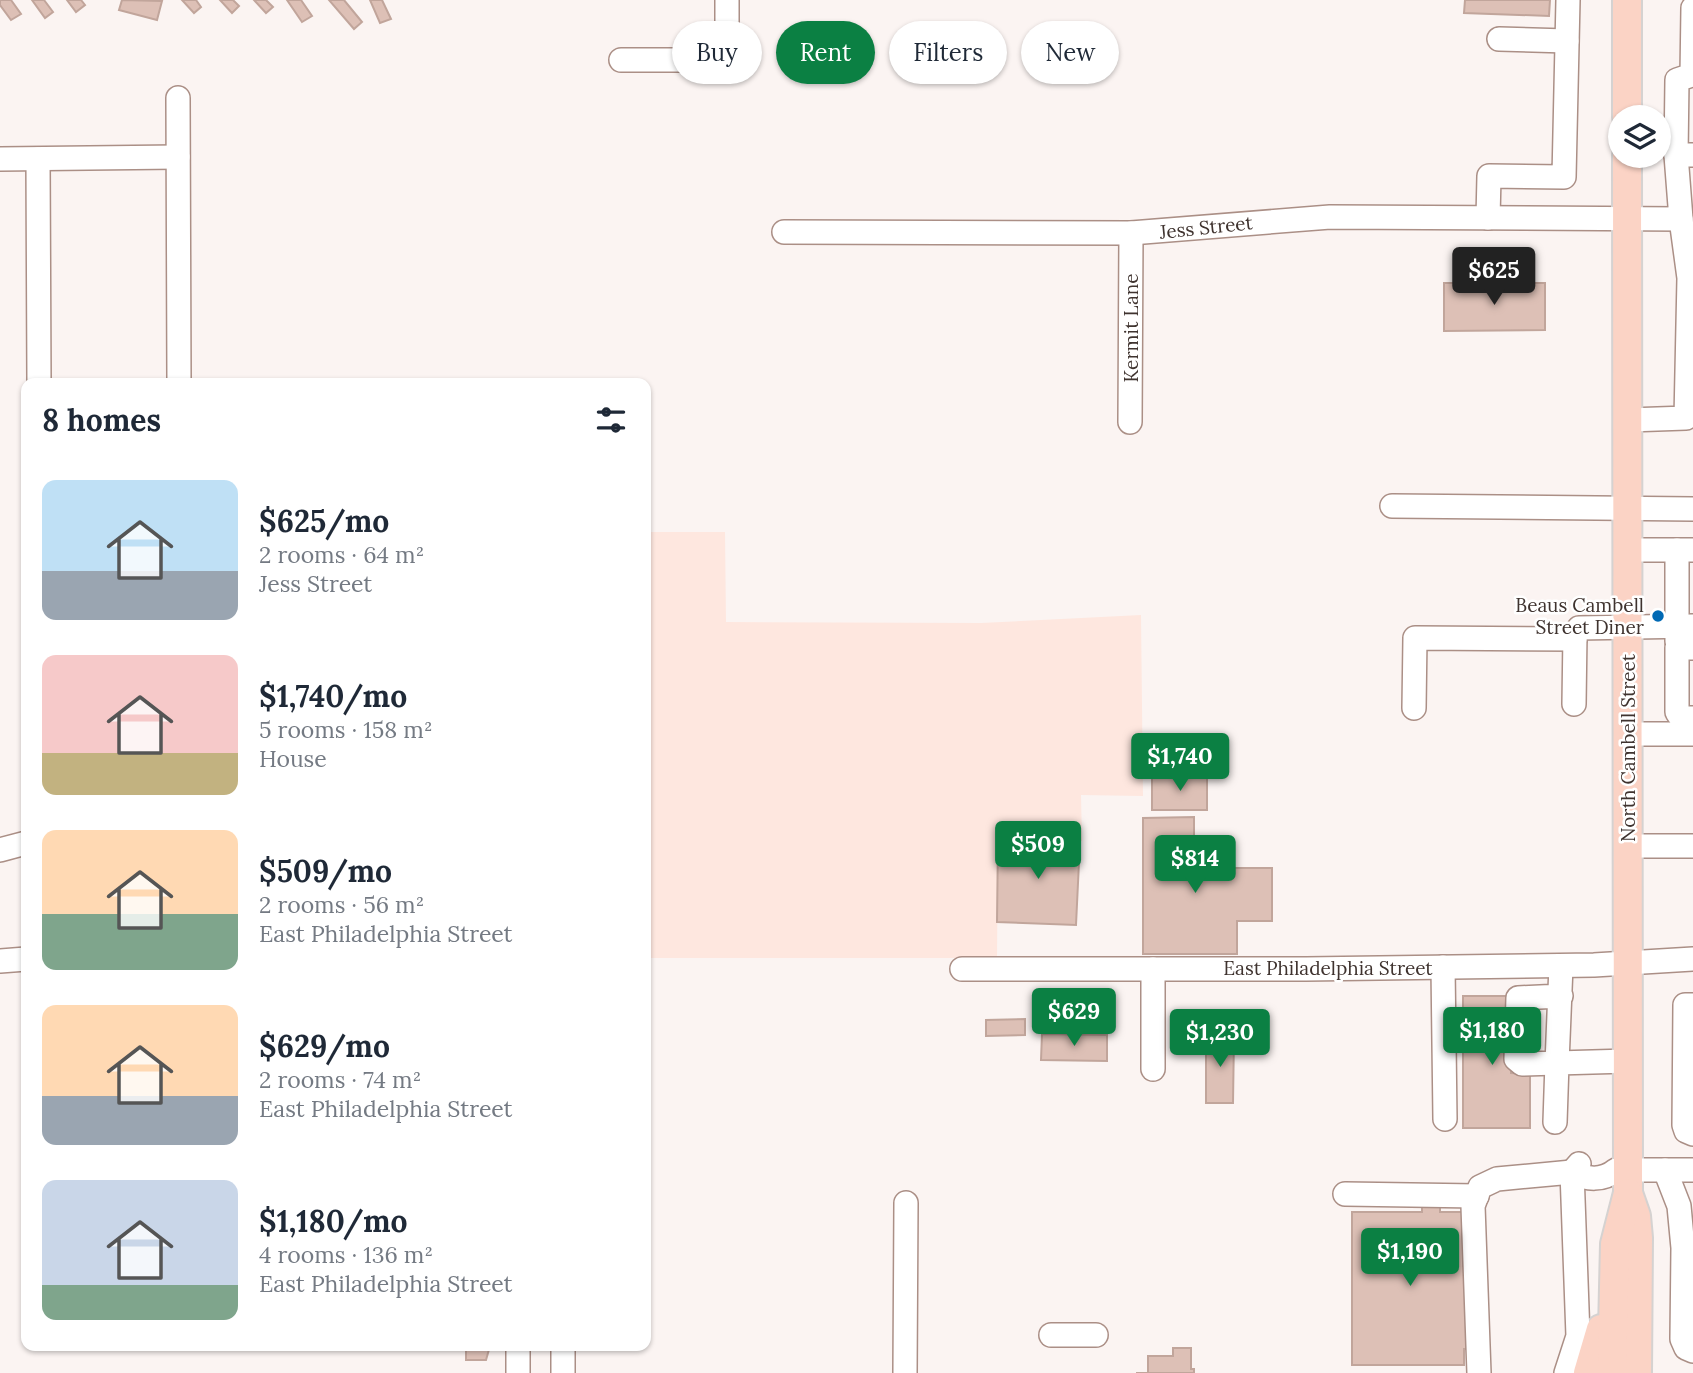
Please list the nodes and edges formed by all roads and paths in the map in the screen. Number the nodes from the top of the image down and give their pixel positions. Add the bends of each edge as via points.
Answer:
1 (727, 0) edge
2 (1568, 0) edge
3 (1627, 0) edge
4 (1693, 8) edge
5 (1499, 39) dead end
6 (1567, 41) junction
7 (621, 60) dead end
8 (1692, 75) edge
9 (178, 98) dead end
10 (1685, 103) edge
11 (1627, 105) edge
12 (1685, 155) edge
13 (178, 157) junction
14 (0, 159) edge
15 (38, 159) junction
16 (1627, 168) edge
17 (1488, 218) junction
18 (1628, 219) junction
19 (1681, 219) junction
20 (784, 232) dead end
21 (1131, 233) junction
22 (39, 378) edge
23 (179, 378) edge
24 (1689, 419) edge
25 (1629, 420) junction
26 (1130, 422) dead end
27 (1392, 506) dead end
28 (1628, 509) junction
29 (1693, 509) edge
30 (1628, 550) junction
31 (1685, 550) edge
32 (1628, 626) junction
33 (1685, 637) edge
34 (1575, 639) junction
35 (1574, 704) dead end
36 (1413, 708) dead end
37 (1693, 718) edge
38 (1628, 734) junction
39 (1693, 734) edge
40 (21, 844) edge
41 (1628, 846) junction
42 (1693, 846) edge
43 (0, 850) edge
44 (21, 959) edge
45 (1693, 959) edge
46 (0, 961) edge
47 (1628, 962) junction
48 (1561, 965) junction
49 (1443, 967) junction
50 (962, 969) dead end
51 (1153, 969) junction
52 (1560, 996) junction
53 (1693, 1005) edge
54 (1628, 1061) junction
55 (1557, 1063) junction
56 (1153, 1069) dead end
57 (1445, 1119) dead end
58 (1555, 1122) dead end
59 (1693, 1134) edge
60 (1665, 1170) junction
61 (1693, 1170) edge
62 (1572, 1172) junction
63 (1624, 1178) junction
64 (1345, 1194) dead end
65 (1477, 1196) junction
66 (906, 1203) dead end
67 (1686, 1207) edge
68 (1615, 1244) junction
69 (1638, 1281) junction
70 (1693, 1290) edge
71 (1051, 1335) dead end
72 (1096, 1335) dead end
73 (518, 1351) edge
74 (563, 1351) edge
75 (1693, 1351) edge
76 (518, 1373) edge
77 (563, 1373) edge
78 (905, 1373) edge
79 (1479, 1373) edge
80 (1566, 1373) edge
81 (1588, 1373) edge
82 (1612, 1373) edge
83 (1637, 1373) edge
84 (1658, 1373) edge

1 - 7 street via 727,60
2 - 6 street
3 - 11 main road
4 - 8 street
5 - 6 street
6 - 17 street via 1564,177 1489,176
8 - 10 street via 1677,80
9 - 13 street
10 - 12 street
12 - 19 street
13 - 15 street
13 - 23 street
14 - 15 street
15 - 22 street
16 - 18 main road, North Cambell Street
17 - 18 street, Jess Street
17 - 21 street, Jess Street via 1292,218
18 - 19 street, Jess Street
18 - 25 main road, North Cambell Street
19 - 24 street via 1689,278
20 - 21 street, Jess Street
21 - 26 street, Kermit Lane
24 - 25 street
25 - 28 main road, North Cambell Street
27 - 28 street
28 - 29 street
28 - 30 main road, North Cambell Street
30 - 31 street
30 - 32 main road, North Cambell Street
31 - 33 street
32 - 33 street
32 - 34 street via 1584,626 1576,631
32 - 38 main road, North Cambell Street
33 - 37 street via 1677,712 1682,718
34 - 35 street
34 - 36 street via 1415,638
37 - 39 street
38 - 39 street
38 - 41 main road, North Cambell Street
40 - 43 street
41 - 42 street
41 - 47 main road, North Cambell Street
44 - 46 street
45 - 47 street, East Philadelphia Street
47 - 48 street, East Philadelphia Street
47 - 54 main road, North Cambell Street
48 - 49 street, East Philadelphia Street
48 - 52 street
49 - 51 street, East Philadelphia Street
49 - 57 street
50 - 51 street, East Philadelphia Street
51 - 56 street
52 - 55 street
52 - 55 street via 1518,998 1516,1059 1522,1064
53 - 59 street via 1685,1005 1684,1125
54 - 55 street
54 - 63 main road, North Cambell Street
55 - 58 street
60 - 61 street
60 - 63 street
60 - 67 street
62 - 63 street via 1582,1178
62 - 65 street via 1497,1179 1480,1187
62 - 80 street via 1578,1336
63 - 68 main road, North Cambell Street
63 - 69 main road, North Cambell Street via 1636,1216
64 - 65 street
65 - 79 street
66 - 78 street
67 - 70 street
67 - 75 street via 1682,1339
68 - 81 main road via 1600,1340
68 - 82 main road, North Cambell Street
69 - 83 main road, North Cambell Street
69 - 84 main road
71 - 72 street
73 - 76 street
74 - 77 street

